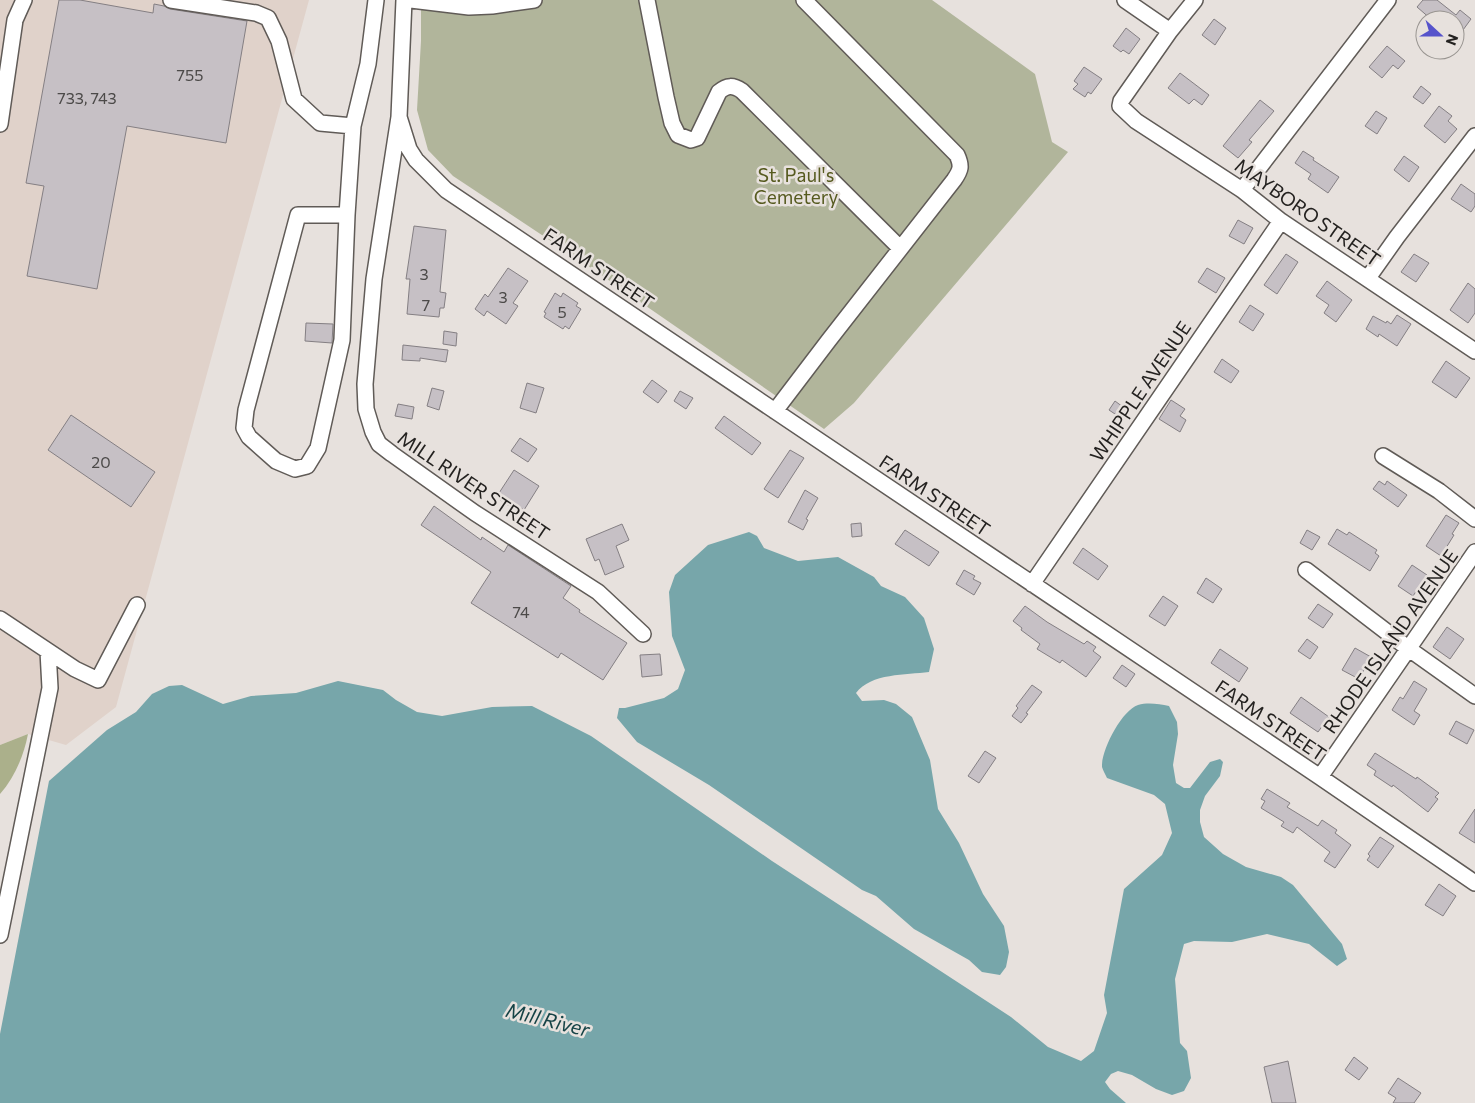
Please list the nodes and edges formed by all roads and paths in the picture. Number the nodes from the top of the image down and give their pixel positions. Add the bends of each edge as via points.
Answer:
1 (24, 0) edge
2 (171, 0) edge
3 (376, 0) edge
4 (404, 0) edge
5 (411, 0) edge
6 (534, 0) edge
7 (647, 0) edge
8 (804, 0) edge
9 (1125, 0) edge
10 (1194, 0) edge
11 (1388, 0) edge
12 (492, 3) edge
13 (1170, 31) junction
14 (398, 117) junction
15 (0, 124) edge
16 (353, 126) junction
17 (1475, 136) edge
18 (1242, 190) junction
19 (347, 215) junction
20 (1281, 221) junction
21 (900, 248) junction
22 (1368, 278) junction
23 (1475, 351) edge
24 (775, 411) junction
25 (1382, 456) dead end
26 (1475, 519) edge
27 (1475, 552) edge
28 (1306, 570) dead end
29 (1032, 584) junction
30 (137, 605) dead end
31 (0, 619) edge
32 (642, 634) dead end
33 (1409, 649) junction
34 (48, 651) junction
35 (1475, 696) edge
36 (1320, 777) junction
37 (1475, 883) edge
38 (0, 934) edge

1 - 15 street via 15,20
2 - 16 street via 256,13 268,18 279,41 294,99 320,123
3 - 16 street via 368,64
4 - 14 street, MILL RIVER STREET
5 - 12 street via 469,7
6 - 12 street
7 - 21 street via 672,123 678,134 691,140 697,138 719,92 736,87
8 - 21 street via 957,155 961,164 954,180
9 - 13 street
10 - 13 street
11 - 18 street
13 - 18 street, MAYBORO STREET via 1120,104 1136,121
14 - 24 street, FARM STREET via 416,160 446,190
14 - 32 street, MILL RIVER STREET via 374,279 365,384 366,409 373,432 379,444 392,454 475,513 598,592
16 - 19 street
17 - 22 street
18 - 20 street, MAYBORO STREET
19 - 19 street via 342,340 318,448 306,466 295,469 276,461 249,437 244,428 246,410 298,215
20 - 22 street, MAYBORO STREET
20 - 29 street, WHIPPLE AVENUE
21 - 24 street
22 - 23 street, MAYBORO STREET
24 - 29 street, FARM STREET
25 - 26 street via 1439,491
27 - 33 street, RHODE ISLAND AVENUE
28 - 33 street
29 - 36 street, FARM STREET
30 - 34 street via 98,680
31 - 34 street
33 - 35 street
33 - 36 street, RHODE ISLAND AVENUE
34 - 38 street via 50,688
36 - 37 street, FARM STREET

